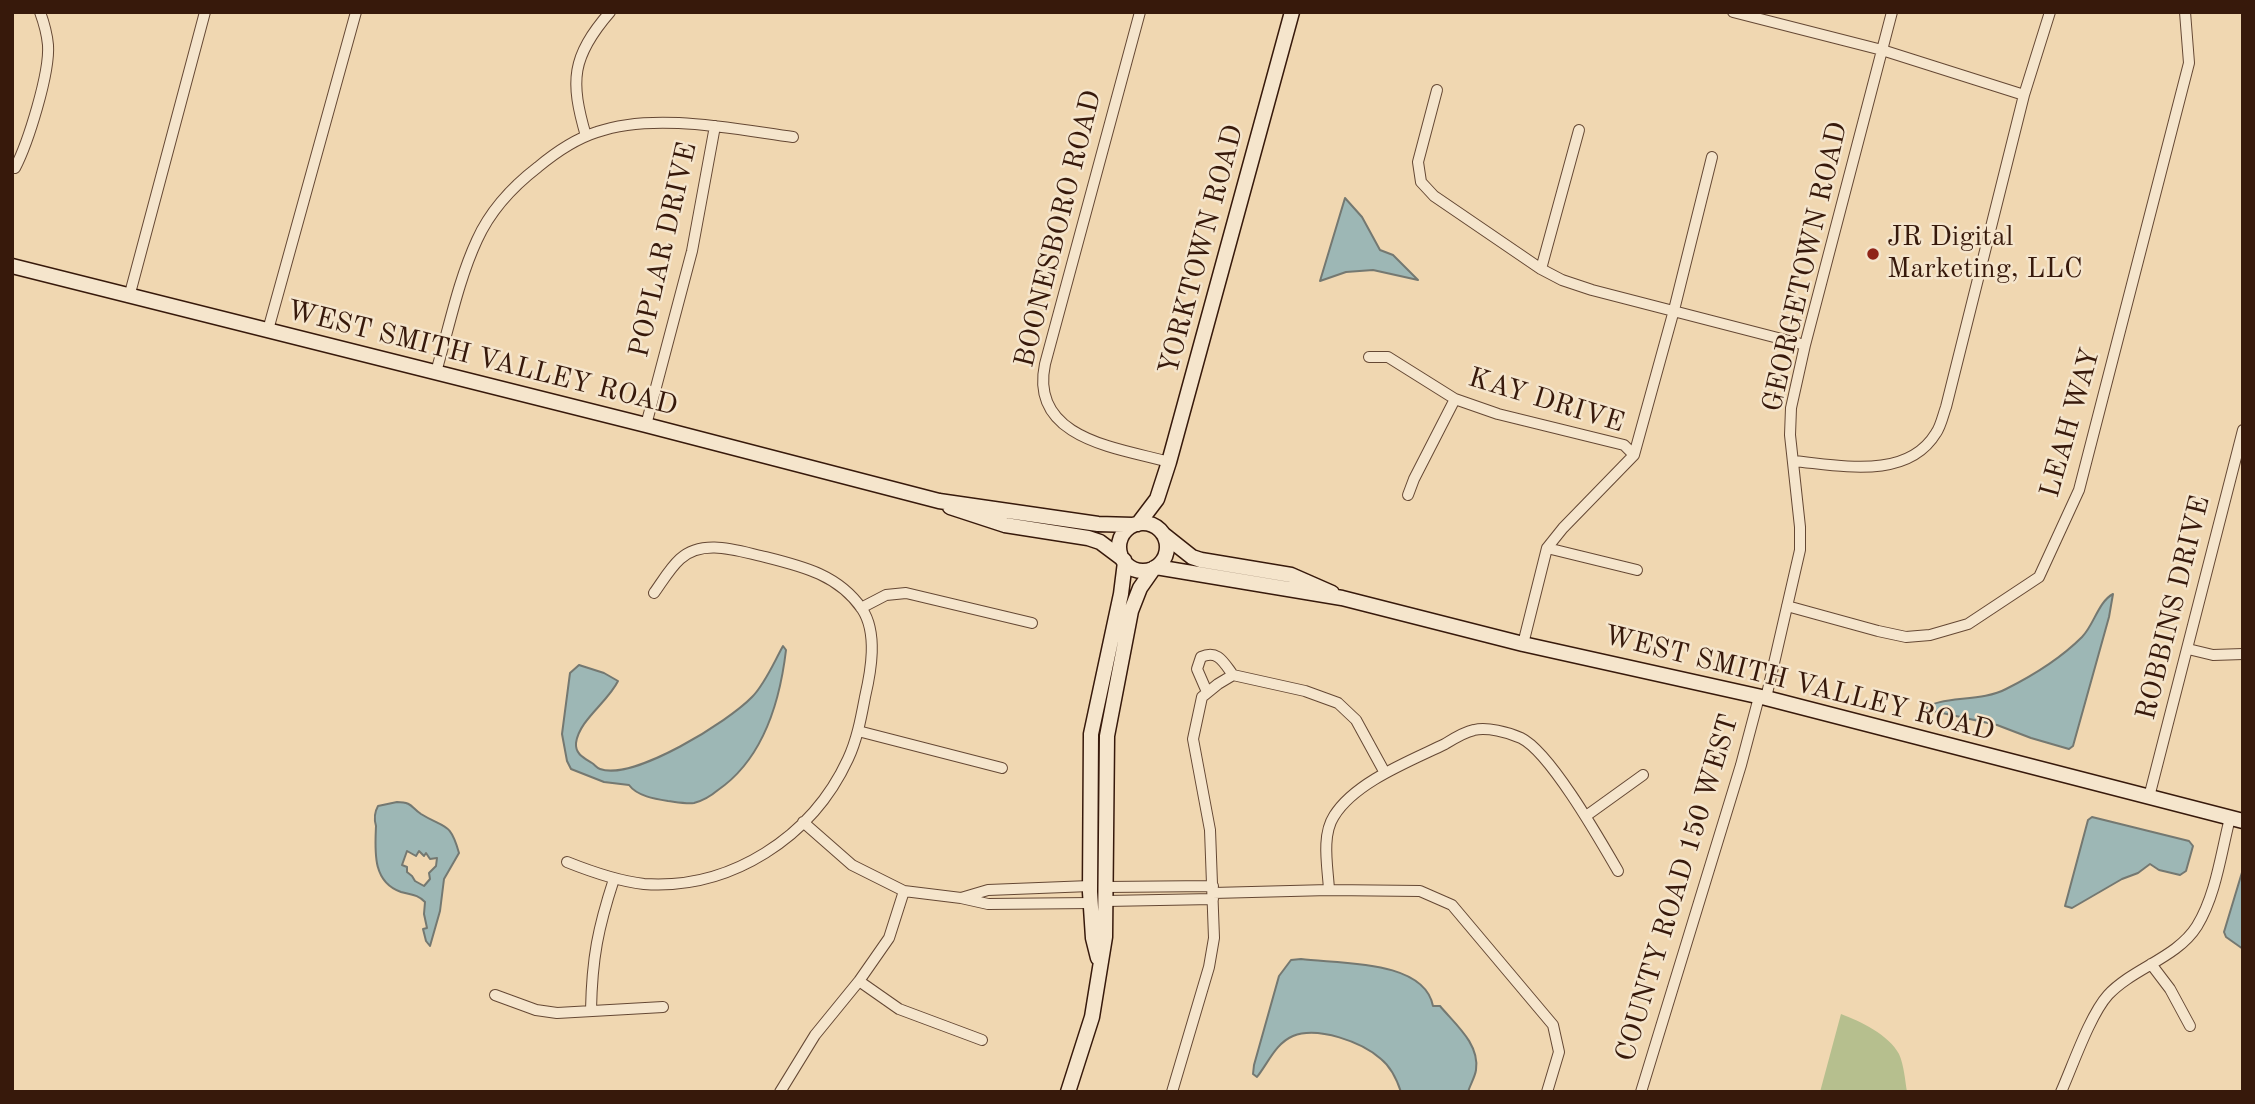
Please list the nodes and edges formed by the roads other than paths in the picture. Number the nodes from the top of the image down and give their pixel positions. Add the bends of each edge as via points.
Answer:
1 (40, 12) edge
2 (205, 12) edge
3 (356, 12) edge
4 (610, 12) edge
5 (1140, 12) edge
6 (1292, 12) edge
7 (1733, 12) edge
8 (1892, 12) edge
9 (2050, 12) edge
10 (2185, 12) edge
11 (1882, 50) junction
12 (1437, 90) dead end
13 (2024, 95) junction
14 (715, 126) junction
15 (1579, 130) dead end
16 (586, 136) junction
17 (793, 137) dead end
18 (1712, 157) dead end
19 (15, 168) dead end
20 (12, 266) edge
21 (1541, 269) junction
22 (129, 297) junction
23 (1674, 310) junction
24 (268, 330) junction
25 (1805, 345) junction
26 (1370, 357) dead end
27 (436, 372) junction
28 (1455, 399) junction
29 (646, 425) junction
30 (2243, 430) edge
31 (1634, 455) junction
32 (1169, 461) junction
33 (1793, 461) junction
34 (1408, 495) dead end
35 (1157, 499) junction
36 (939, 501) junction
37 (1136, 524) junction
38 (1162, 532) junction
39 (1547, 548) junction
40 (1125, 561) junction
41 (1155, 568) junction
42 (1637, 570) dead end
43 (654, 593) dead end
44 (1342, 598) junction
45 (1787, 606) junction
46 (861, 608) junction
47 (1032, 623) dead end
48 (1523, 644) junction
49 (2188, 649) junction
50 (2243, 654) edge
51 (1233, 675) junction
52 (1205, 695) junction
53 (1762, 698) junction
54 (858, 731) junction
55 (1002, 768) dead end
56 (1385, 773) junction
57 (1643, 775) dead end
58 (2149, 797) junction
59 (1586, 816) junction
60 (2237, 820) edge
61 (803, 822) junction
62 (567, 862) dead end
63 (1618, 871) dead end
64 (614, 879) junction
65 (1090, 886) junction
66 (1329, 890) junction
67 (904, 891) junction
68 (1213, 893) junction
69 (1101, 897) junction
70 (961, 898) junction
71 (2151, 964) junction
72 (859, 981) junction
73 (495, 995) dead end
74 (663, 1007) dead end
75 (591, 1010) junction
76 (2190, 1026) dead end
77 (982, 1040) dead end
78 (781, 1092) edge
79 (1068, 1092) edge
80 (1172, 1092) edge
81 (1547, 1092) edge
82 (1641, 1092) edge
83 (2061, 1092) edge

1 - 19 street via 48,58 26,145
2 - 22 street
3 - 24 street
4 - 16 street via 589,38 577,69 577,98
5 - 32 street, BOONESBORO ROAD via 1045,364 1043,394 1072,432
6 - 32 main road, YORKTOWN ROAD
7 - 11 street
8 - 11 street, GEORGETOWN ROAD
9 - 13 street
10 - 45 street, LEAH WAY via 2189,63 2080,490 2039,577 1968,624 1930,635 1906,637
11 - 13 street
11 - 25 street, GEORGETOWN ROAD
12 - 21 street via 1418,162 1421,183
13 - 33 street via 1937,433 1905,460 1881,466
14 - 16 street via 633,124
14 - 17 street
14 - 29 street, POPLAR DRIVE via 692,251
15 - 21 street
16 - 27 street via 554,153 515,186 486,222 471,254
18 - 23 street
20 - 22 main road, WEST SMITH VALLEY ROAD
21 - 23 street via 1592,290
22 - 24 main road, WEST SMITH VALLEY ROAD
23 - 25 street
23 - 31 street
24 - 27 main road, WEST SMITH VALLEY ROAD
25 - 33 street, GEORGETOWN ROAD via 1791,408
26 - 28 street, KAY DRIVE via 1388,357
27 - 29 main road, WEST SMITH VALLEY ROAD
28 - 31 street, KAY DRIVE via 1624,445
28 - 34 street
29 - 36 main road, WEST SMITH VALLEY ROAD
30 - 49 street, ROBBINS DRIVE
31 - 39 street
32 - 35 main road, YORKTOWN ROAD
33 - 45 street, GEORGETOWN ROAD via 1800,550
35 - 37 main road, YORKTOWN ROAD
35 - 38 main road, YORKTOWN ROAD
36 - 37 main road, WEST SMITH VALLEY ROAD via 1098,524
36 - 40 main road, WEST SMITH VALLEY ROAD via 1004,525 1100,542
37 - 38 main road via 1148,523
37 - 40 main road via 1121,539
38 - 41 main road via 1167,552
38 - 44 main road, WEST SMITH VALLEY ROAD via 1192,557 1291,575
39 - 42 street
39 - 48 street
40 - 41 main road via 1139,570
40 - 65 main road via 1091,734
41 - 44 main road, WEST SMITH VALLEY ROAD
41 - 69 main road via 1131,611 1107,736
43 - 46 street via 683,557 716,548 820,573 844,588
44 - 48 main road, WEST SMITH VALLEY ROAD
45 - 53 street, GEORGETOWN ROAD
46 - 47 street via 886,595 906,593
46 - 54 street via 872,640
48 - 53 main road, WEST SMITH VALLEY ROAD
49 - 50 street
49 - 58 street, ROBBINS DRIVE
51 - 52 street
51 - 52 street via 1217,655 1201,657 1197,669
51 - 56 street via 1338,703 1356,720
52 - 68 street via 1193,739 1210,830
53 - 58 main road, WEST SMITH VALLEY ROAD
53 - 82 street, COUNTY ROAD 150 WEST
54 - 55 street
54 - 61 street via 832,788
56 - 59 street via 1474,729 1498,731 1537,749
56 - 66 street via 1344,801 1332,818 1327,842
57 - 59 street
58 - 60 main road, WEST SMITH VALLEY ROAD
59 - 63 street
60 - 71 street via 2199,922 2181,944
61 - 64 street via 750,863 719,876 668,884
61 - 67 street via 852,865
62 - 64 street
64 - 75 street via 592,963
65 - 69 main road
65 - 70 street via 988,890
66 - 68 street
66 - 81 street via 1420,891 1452,905 1553,1025 1559,1052
67 - 70 street
67 - 72 street via 889,938
68 - 69 street
68 - 80 street via 1212,955
69 - 70 street via 988,904
69 - 79 main road via 1105,937 1092,1017
71 - 76 street
71 - 83 street via 2115,988 2101,1005
72 - 77 street via 899,1009
72 - 78 street via 815,1035
73 - 75 street via 536,1010
74 - 75 street

